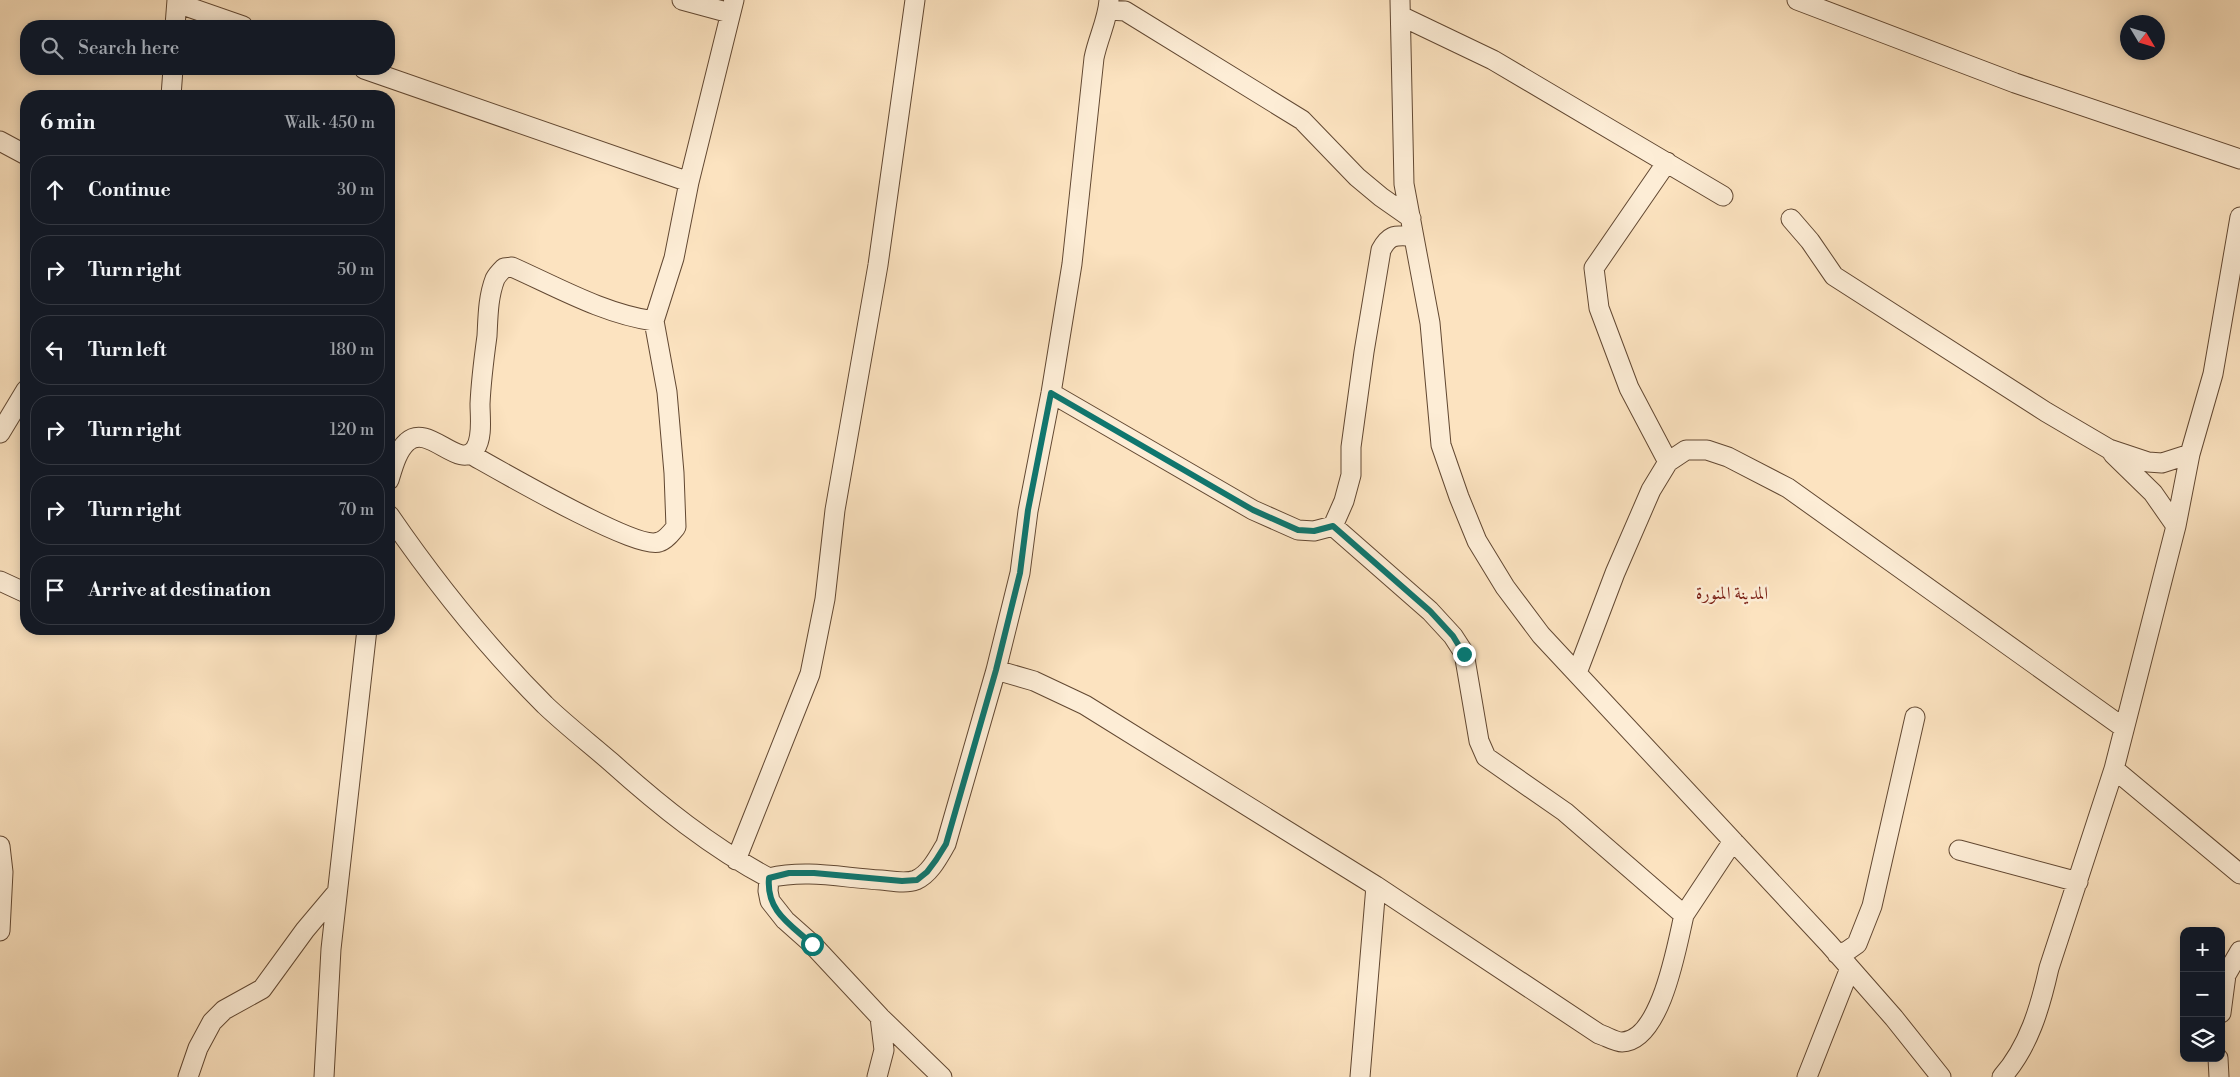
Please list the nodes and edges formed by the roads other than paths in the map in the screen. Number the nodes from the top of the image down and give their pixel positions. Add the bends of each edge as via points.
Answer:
1 (682, 0) edge
2 (915, 0) edge
3 (1797, 0) edge
4 (177, 2) edge
5 (1109, 5) edge
6 (732, 6) edge
7 (1400, 8) edge
8 (176, 20) edge
9 (226, 20) edge
10 (173, 75) edge
11 (381, 75) edge
12 (171, 90) edge
13 (0, 142) edge
14 (20, 152) edge
15 (2240, 159) edge
16 (1667, 162) junction
17 (689, 182) junction
18 (1723, 196) dead end
19 (2240, 218) edge
20 (1791, 219) dead end
21 (1412, 227) junction
22 (654, 320) junction
23 (1051, 393) junction
24 (20, 400) edge
25 (0, 433) edge
26 (2109, 449) junction
27 (470, 454) junction
28 (2190, 454) junction
29 (1668, 462) junction
30 (395, 464) edge
31 (395, 523) edge
32 (1333, 526) junction
33 (2176, 526) junction
34 (0, 581) edge
35 (20, 590) edge
36 (366, 635) edge
37 (996, 670) junction
38 (1577, 673) junction
39 (1915, 717) dead end
40 (2124, 728) junction
41 (2114, 769) junction
42 (1733, 841) junction
43 (0, 846) edge
44 (1959, 850) dead end
45 (736, 860) junction
46 (2240, 874) edge
47 (769, 878) junction
48 (2078, 882) junction
49 (1376, 886) junction
50 (337, 892) junction
51 (1684, 915) junction
52 (0, 931) edge
53 (2240, 951) edge
54 (1837, 954) junction
55 (1850, 968) junction
56 (2225, 983) edge
57 (880, 1017) junction
58 (2218, 1062) edge
59 (188, 1077) edge
60 (324, 1077) edge
61 (877, 1077) edge
62 (942, 1077) edge
63 (1360, 1077) edge
64 (1807, 1077) edge
65 (1941, 1077) edge
66 (2002, 1077) edge
67 (2219, 1077) edge

1 - 6 street
2 - 45 street via 878,265 836,500 824,599 810,674
3 - 15 street via 2015,83
4 - 8 street
4 - 9 street
5 - 21 street via 1302,120
5 - 23 street via 1094,58 1072,264
6 - 17 street
7 - 16 street
7 - 21 street via 1404,184
10 - 12 street
11 - 17 street
13 - 14 street
16 - 18 street
16 - 29 street via 1594,268 1600,308 1629,388
17 - 22 street via 674,258
19 - 28 street via 2213,374
20 - 26 street via 1834,276
21 - 32 street via 1386,240 1381,250 1351,447 1351,475
21 - 38 street via 1430,323 1441,445 1459,497 1477,541 1506,587 1541,635
22 - 27 street via 603,308 512,268 504,268 496,278 490,299 479,435 476,448
22 - 27 street via 667,392 676,527 659,542 649,543 617,531
23 - 32 street via 1253,510 1298,530 1314,531
23 - 37 street via 1028,510 1020,573
24 - 25 street
26 - 28 street via 2148,462 2162,463
26 - 33 street via 2152,493
27 - 30 street via 461,455 430,439 417,437 408,441
28 - 33 street
29 - 38 street via 1647,498
29 - 40 street via 1686,450 1707,450 1788,488
31 - 45 street via 447,594 546,705 691,830
32 - 51 street via 1430,611 1453,636 1464,654 1479,741 1486,757 1565,812
33 - 40 street
34 - 35 street
36 - 50 street
37 - 47 street via 946,844 927,872 917,880 902,881 814,873 789,873
37 - 49 street via 1034,681 1086,705
38 - 42 street
39 - 54 street via 1872,906 1857,944
40 - 41 street
41 - 46 street
41 - 48 street
42 - 51 street
42 - 54 street
43 - 52 street via 4,872
44 - 48 street
45 - 47 street
47 - 57 street via 770,901 785,920
48 - 66 street via 2030,1034
49 - 51 street via 1600,1034 1622,1042 1642,1034 1655,1014 1667,986
49 - 63 street
50 - 59 street via 262,989 224,1010 212,1022
50 - 60 street
53 - 56 street
54 - 55 street
55 - 64 street
55 - 65 street
57 - 61 street via 884,1050
57 - 62 street
58 - 67 street

